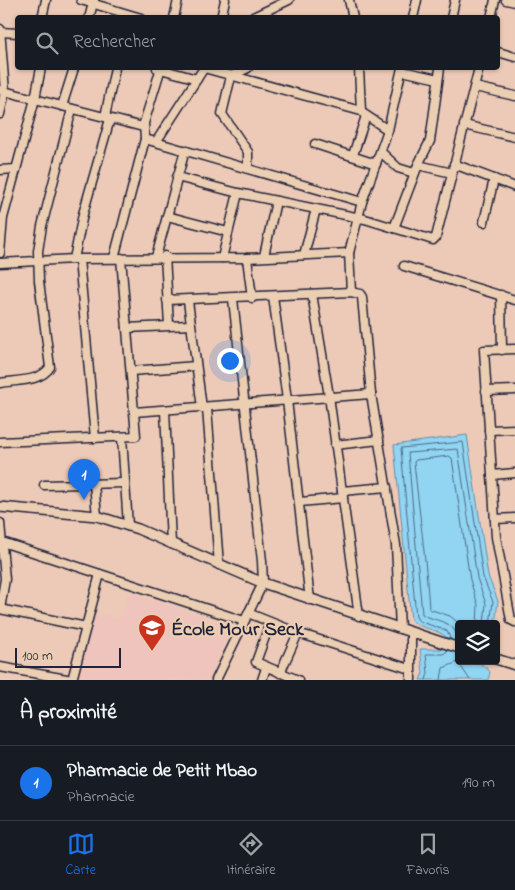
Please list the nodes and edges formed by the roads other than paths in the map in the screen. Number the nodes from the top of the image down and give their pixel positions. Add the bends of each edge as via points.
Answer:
1 (46, 0) edge
2 (80, 0) edge
3 (178, 0) edge
4 (224, 0) edge
5 (289, 0) edge
6 (349, 0) edge
7 (418, 0) edge
8 (456, 0) edge
9 (493, 0) edge
10 (506, 0) edge
11 (93, 2) edge
12 (515, 2) edge
13 (43, 15) edge
14 (90, 15) edge
15 (133, 15) edge
16 (175, 15) edge
17 (222, 15) edge
18 (257, 15) edge
19 (353, 15) edge
20 (414, 15) edge
21 (452, 15) edge
22 (491, 15) edge
23 (0, 31) edge
24 (15, 33) edge
25 (500, 53) edge
26 (515, 57) edge
27 (41, 70) edge
28 (73, 70) edge
29 (115, 70) edge
30 (158, 70) edge
31 (166, 70) edge
32 (203, 70) edge
33 (211, 70) edge
34 (244, 70) edge
35 (359, 70) edge
36 (402, 70) edge
37 (406, 70) edge
38 (440, 70) edge
39 (478, 70) edge
40 (231, 76) junction
41 (197, 79) junction
42 (438, 79) junction
43 (474, 87) junction
44 (3, 91) edge
45 (515, 96) edge
46 (35, 99) junction
47 (62, 106) junction
48 (72, 109) junction
49 (0, 114) edge
50 (364, 114) junction
51 (107, 118) junction
52 (464, 125) junction
53 (144, 127) junction
54 (388, 130) junction
55 (515, 137) edge
56 (145, 139) junction
57 (156, 142) junction
58 (315, 144) dead end
59 (185, 150) junction
60 (381, 152) junction
61 (352, 155) junction
62 (376, 164) junction
63 (454, 164) junction
64 (418, 165) junction
65 (248, 168) junction
66 (16, 169) junction
67 (0, 170) edge
68 (452, 172) junction
69 (414, 173) junction
70 (177, 177) junction
71 (494, 179) junction
72 (515, 187) edge
73 (238, 193) junction
74 (276, 201) junction
75 (362, 202) junction
76 (316, 209) junction
77 (167, 216) junction
78 (358, 217) junction
79 (484, 222) dead end
80 (394, 228) junction
81 (228, 232) junction
82 (0, 253) edge
83 (349, 253) junction
84 (304, 255) junction
85 (165, 256) junction
86 (264, 256) junction
87 (156, 257) junction
88 (118, 258) junction
89 (222, 258) junction
90 (247, 258) junction
91 (77, 259) junction
92 (40, 262) junction
93 (0, 263) edge
94 (404, 266) dead end
95 (351, 292) junction
96 (312, 294) junction
97 (501, 295) junction
98 (272, 296) junction
99 (252, 298) junction
100 (233, 299) junction
101 (167, 300) junction
102 (515, 300) edge
103 (188, 301) junction
104 (169, 325) junction
105 (190, 325) junction
106 (127, 328) junction
107 (515, 349) edge
108 (502, 350) junction
109 (196, 366) junction
110 (131, 371) junction
111 (0, 382) edge
112 (515, 390) edge
113 (486, 391) junction
114 (370, 394) junction
115 (329, 396) junction
116 (287, 400) junction
117 (245, 404) junction
118 (204, 408) junction
119 (165, 410) junction
120 (134, 412) junction
121 (515, 429) edge
122 (489, 430) junction
123 (122, 437) junction
124 (95, 438) junction
125 (379, 440) junction
126 (0, 442) edge
127 (336, 445) junction
128 (515, 473) edge
129 (492, 475) junction
130 (125, 483) junction
131 (94, 484) junction
132 (44, 485) dead end
133 (387, 487) junction
134 (342, 495) junction
135 (300, 502) junction
136 (0, 507) edge
137 (97, 516) junction
138 (515, 518) edge
139 (495, 519) junction
140 (0, 524) edge
141 (128, 526) junction
142 (2, 542) junction
143 (172, 544) junction
144 (219, 566) junction
145 (100, 574) junction
146 (263, 583) junction
147 (310, 600) junction
148 (0, 607) edge
149 (248, 613) junction
150 (359, 616) junction
151 (244, 621) junction
152 (270, 622) junction
153 (515, 622) edge
154 (86, 627) junction
155 (400, 629) junction
156 (411, 632) junction
157 (298, 633) junction
158 (455, 647) edge
159 (500, 660) edge
160 (515, 665) edge
161 (0, 667) edge
162 (266, 668) junction
163 (410, 669) junction
164 (280, 673) junction
165 (216, 680) edge
166 (262, 680) edge
167 (298, 680) edge
168 (411, 680) edge

1 - 13 street
2 - 11 street
3 - 16 street
4 - 17 street
5 - 18 street
6 - 19 street
7 - 20 street
8 - 21 street
9 - 22 street
10 - 12 street
11 - 14 street
11 - 15 street
23 - 24 street
23 - 44 street
25 - 26 street
27 - 46 street
28 - 47 street
29 - 51 street
30 - 53 street
31 - 41 street
32 - 41 street
33 - 40 street
34 - 40 street
35 - 50 street
36 - 54 street
37 - 42 street
38 - 42 street
39 - 43 street
40 - 50 street
40 - 65 street via 222,114 248,152
41 - 57 street
42 - 64 street via 430,141
43 - 45 street
43 - 52 street
44 - 46 street
44 - 49 street
46 - 47 street
46 - 66 street
47 - 48 street
48 - 51 street
48 - 92 street via 42,226 38,251
50 - 54 street
50 - 61 street
51 - 53 street
51 - 91 street via 83,214
52 - 55 street
52 - 63 street
53 - 56 street
54 - 60 street
56 - 57 street
56 - 88 street
57 - 59 street
58 - 61 street
59 - 65 street
59 - 70 street
60 - 62 street
60 - 69 street via 398,168
61 - 62 street
62 - 75 street
63 - 68 street
63 - 71 street
64 - 68 street
64 - 69 street
65 - 75 street
66 - 67 street
66 - 82 street via 2,225
68 - 80 street via 434,239
69 - 80 street
70 - 73 street
70 - 77 street
71 - 72 street
71 - 79 street
73 - 74 street
73 - 81 street
74 - 76 street
74 - 86 street
75 - 78 street
76 - 78 street
76 - 84 street
77 - 81 street
77 - 87 street
78 - 80 street
78 - 83 street
81 - 89 street
83 - 84 street
83 - 95 street
84 - 86 street
85 - 87 street
85 - 89 street
85 - 101 street
86 - 90 street
87 - 88 street
88 - 91 street
88 - 106 street
89 - 90 street
90 - 99 street
91 - 92 street
91 - 124 street
92 - 93 street
92 - 111 street via 39,281 50,366 36,378
94 - 97 street
95 - 96 street
95 - 114 street via 362,297
96 - 98 street
96 - 115 street
97 - 102 street
97 - 108 street
98 - 99 street
98 - 116 street
99 - 100 street
100 - 103 street
100 - 117 street
101 - 103 street
101 - 104 street
103 - 105 street
104 - 105 street
104 - 106 street
105 - 109 street
106 - 110 street
107 - 108 street
108 - 113 street via 484,350
109 - 110 street
109 - 118 street
110 - 120 street
112 - 113 street
113 - 122 street
114 - 115 street
114 - 125 street
115 - 116 street
115 - 127 street
116 - 117 street
116 - 135 street
117 - 118 street
117 - 146 street
118 - 119 street
118 - 144 street
119 - 120 street
119 - 143 street
120 - 123 street via 136,436
121 - 122 street
122 - 129 street
123 - 124 street
123 - 130 street
124 - 126 street
125 - 127 street
125 - 133 street
127 - 134 street
128 - 129 street
129 - 139 street
130 - 131 street
130 - 141 street
131 - 132 street
131 - 137 street
133 - 134 street
133 - 155 street via 396,545
134 - 135 street
134 - 150 street
135 - 147 street
136 - 137 street
137 - 141 street
138 - 139 street
139 - 153 street via 497,546 512,621
140 - 142 street
141 - 143 street
142 - 145 street
142 - 148 street via 4,579
143 - 144 street
144 - 146 street
145 - 151 street
145 - 154 street
146 - 147 street
146 - 149 street
147 - 150 street
148 - 154 street
149 - 151 street
149 - 152 street
150 - 155 street
151 - 165 street
152 - 157 street
152 - 162 street via 256,660
154 - 161 street via 72,680
155 - 156 street
156 - 158 street
156 - 163 street
157 - 163 street
157 - 164 street
159 - 160 street
162 - 164 street
162 - 166 street
163 - 168 street
164 - 167 street

